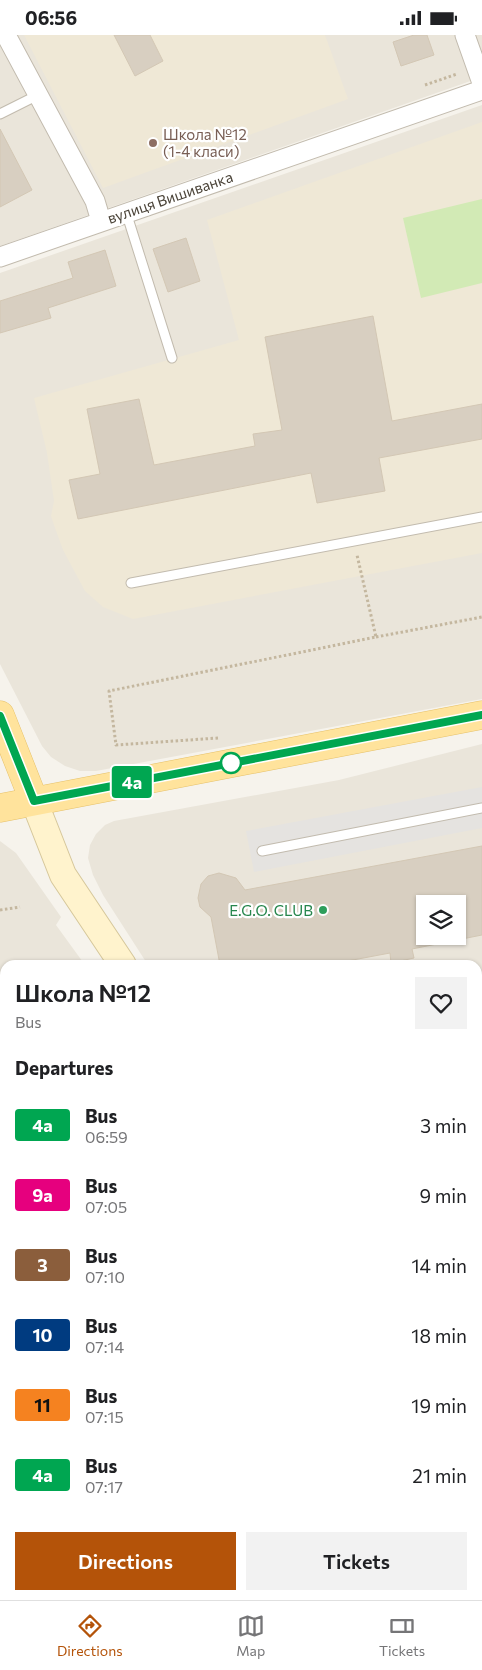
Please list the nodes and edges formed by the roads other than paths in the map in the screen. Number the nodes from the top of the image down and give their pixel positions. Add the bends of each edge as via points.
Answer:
1 (6, 35) edge
2 (465, 35) edge
3 (482, 83) edge
4 (482, 90) edge
5 (38, 95) junction
6 (0, 114) edge
7 (126, 212) junction
8 (101, 221) junction
9 (0, 257) edge
10 (172, 358) dead end
11 (482, 517) edge
12 (131, 583) dead end
13 (0, 715) edge
14 (482, 715) edge
15 (34, 801) junction
16 (0, 808) edge
17 (482, 808) edge
18 (262, 851) dead end
19 (120, 960) edge

1 - 5 street
2 - 3 street
4 - 7 street, вулиця Вишиванка
5 - 6 lane
5 - 8 street via 95,201
7 - 8 street, вулиця Вишиванка
7 - 10 lane
8 - 9 street, вулиця Вишиванка
11 - 12 lane
13 - 15 main road
14 - 15 main road
15 - 16 main road
15 - 19 main road via 63,875
17 - 18 lane

